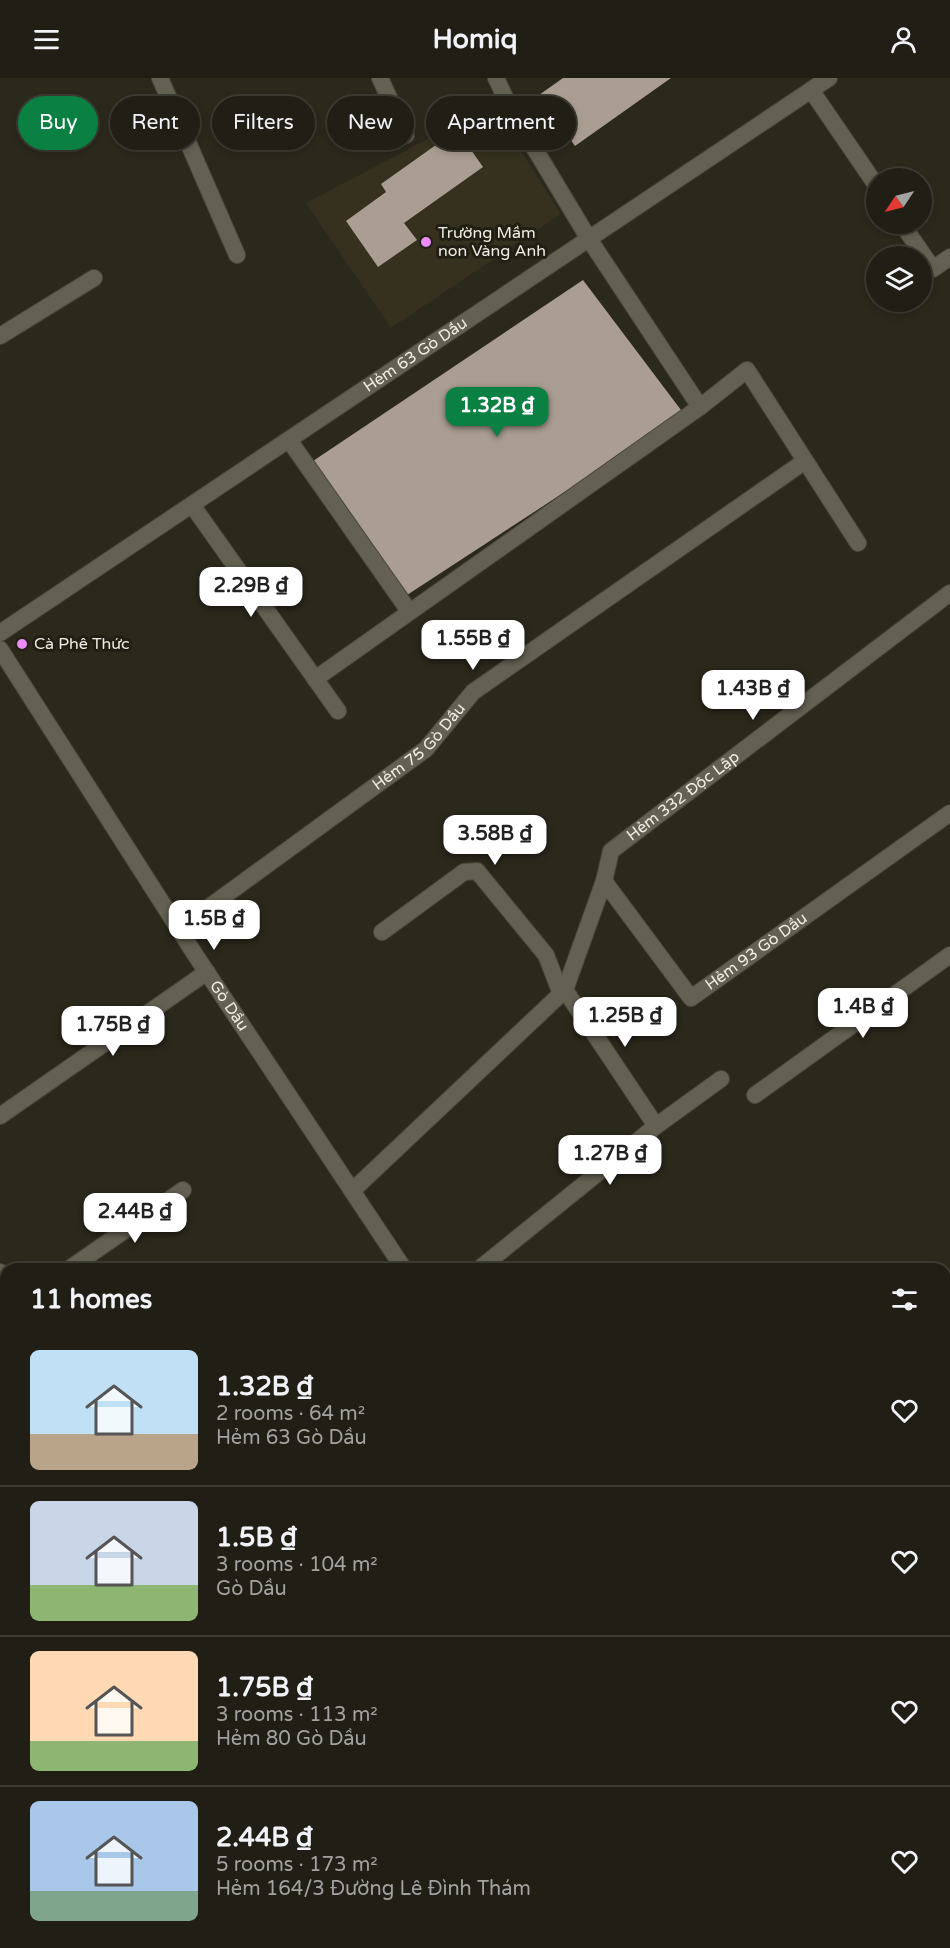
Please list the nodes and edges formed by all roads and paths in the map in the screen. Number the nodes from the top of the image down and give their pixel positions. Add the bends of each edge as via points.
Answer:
1 (160, 78) edge
2 (380, 78) edge
3 (496, 78) edge
4 (829, 78) edge
5 (811, 90) junction
6 (388, 96) edge
7 (866, 170) edge
8 (909, 234) edge
9 (589, 239) junction
10 (237, 255) dead end
11 (950, 257) edge
12 (94, 278) dead end
13 (0, 336) edge
14 (700, 407) junction
15 (289, 440) junction
16 (805, 461) junction
17 (192, 505) junction
18 (858, 543) dead end
19 (950, 593) edge
20 (409, 611) junction
21 (0, 633) edge
22 (0, 649) edge
23 (315, 679) junction
24 (338, 711) dead end
25 (950, 813) edge
26 (604, 882) junction
27 (179, 929) junction
28 (382, 932) dead end
29 (950, 955) edge
30 (207, 972) junction
31 (563, 992) junction
32 (721, 1078) dead end
33 (755, 1095) dead end
34 (0, 1116) edge
35 (656, 1126) junction
36 (183, 1190) dead end
37 (352, 1191) junction
38 (78, 1263) edge
39 (400, 1263) edge
40 (486, 1263) edge

1 - 10 street
2 - 6 street
3 - 9 street
4 - 5 street, Hẻm 63 Gò Dầu
5 - 7 street
5 - 9 street, Hẻm 63 Gò Dầu
8 - 11 street via 933,269
9 - 14 street
9 - 15 street, Hẻm 63 Gò Dầu
12 - 13 street
14 - 16 street via 747,370
14 - 20 street
15 - 17 street, Hẻm 63 Gò Dầu
15 - 20 street
16 - 18 street
16 - 27 street, Hẻm 75 Gò Dầu via 473,692 426,749
17 - 21 street, Hẻm 63 Gò Dầu
17 - 23 street
19 - 26 street, Hẻm 332 Độc Lập via 611,851
20 - 23 street
22 - 27 street, Gò Dầu
23 - 24 street
25 - 26 street, Hẻm 93 Gò Dầu via 691,998
26 - 31 street
27 - 30 street, Gò Dầu
28 - 31 street via 464,872 477,871 546,955
29 - 33 street
30 - 34 street
30 - 37 street, Gò Dầu
31 - 35 street
31 - 37 street
32 - 35 street
35 - 40 street
36 - 38 street
37 - 39 street, Gò Dầu

